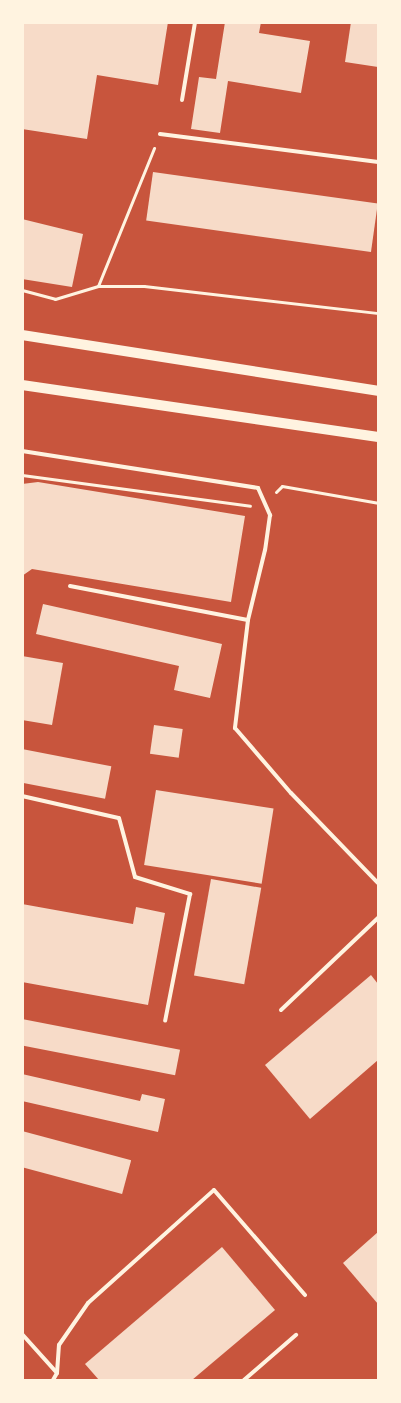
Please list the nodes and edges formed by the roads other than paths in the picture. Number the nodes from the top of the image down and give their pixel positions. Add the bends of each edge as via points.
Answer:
1 (195, 22) edge
2 (182, 100) dead end
3 (160, 134) road end
4 (378, 162) edge
5 (22, 335) edge
6 (22, 385) edge
7 (378, 391) edge
8 (378, 437) edge
9 (22, 451) edge
10 (70, 586) dead end
11 (248, 620) junction
12 (22, 796) edge
13 (378, 883) edge
14 (378, 918) edge
15 (281, 1010) dead end
16 (165, 1022) dead end
17 (305, 1294) dead end
18 (22, 1334) edge
19 (296, 1335) dead end
20 (57, 1373) junction
21 (53, 1380) edge
22 (244, 1380) edge

1 - 2 lane
3 - 4 lane
5 - 7 main road
6 - 8 main road
9 - 11 lane via 258,488 270,516
10 - 11 lane
11 - 13 lane via 235,728 291,793
12 - 16 lane via 119,818 135,877 190,894
14 - 15 lane
17 - 20 lane via 214,1190 88,1303 59,1345
18 - 20 lane
19 - 22 lane
20 - 21 lane

